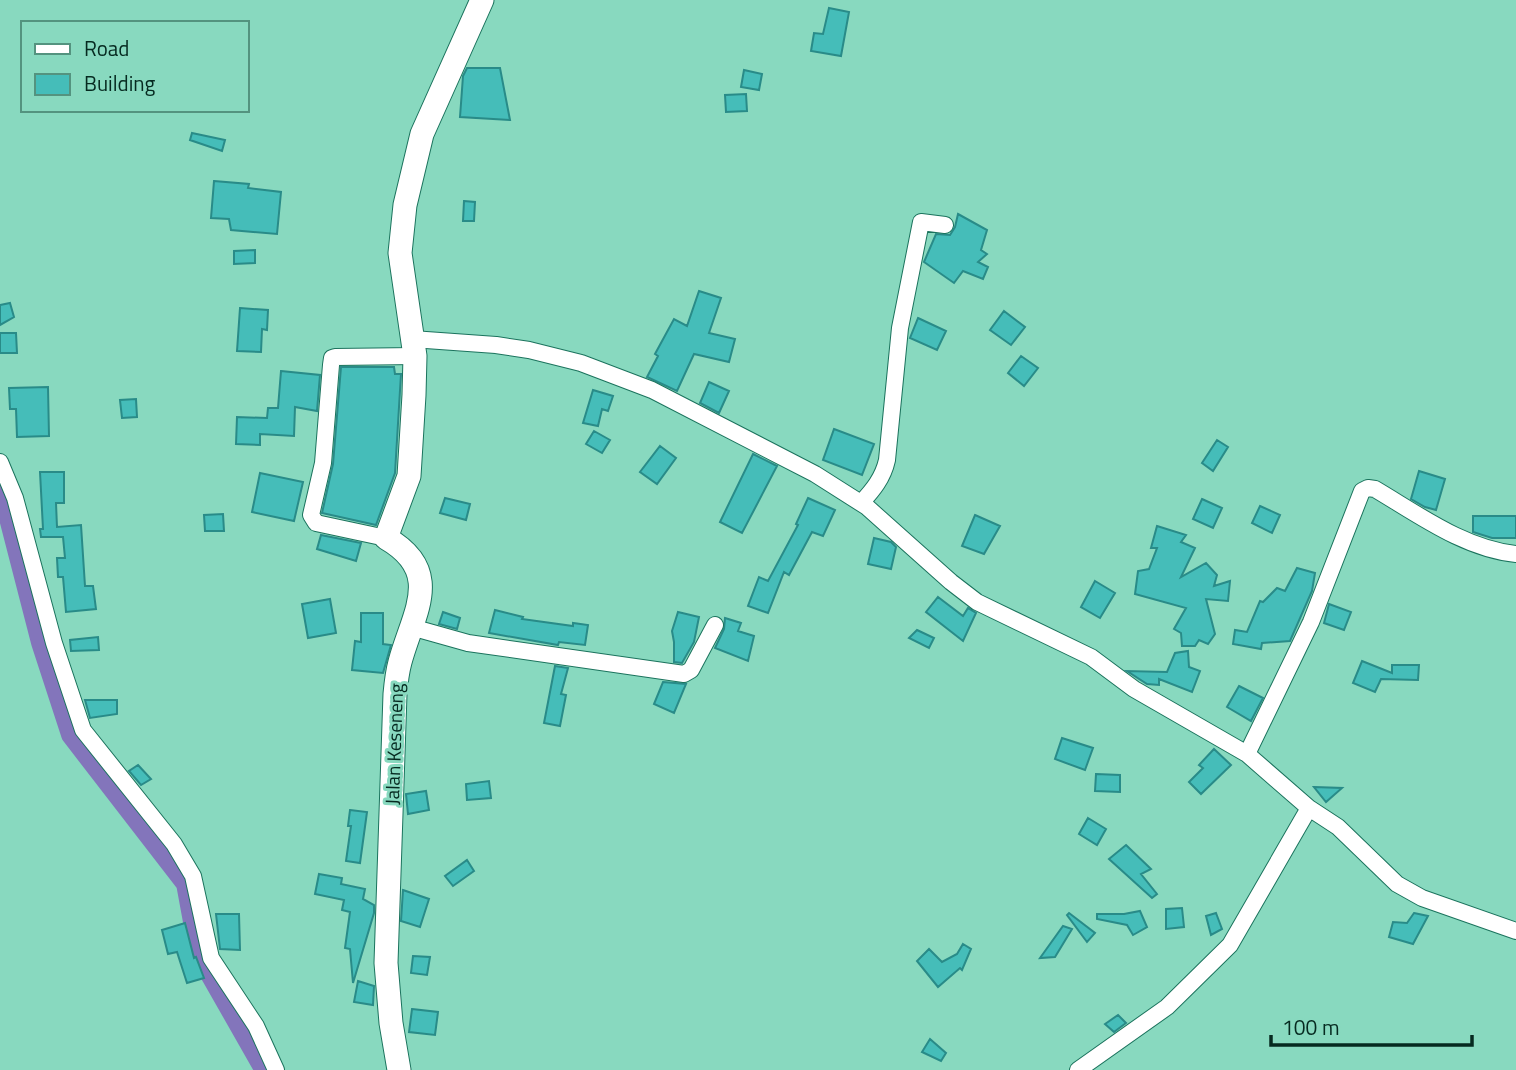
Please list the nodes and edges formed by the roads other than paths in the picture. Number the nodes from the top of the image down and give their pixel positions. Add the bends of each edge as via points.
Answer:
1 (482, 0) edge
2 (945, 225) dead end
3 (413, 347) junction
4 (0, 462) edge
5 (861, 503) junction
6 (386, 538) junction
7 (1516, 554) edge
8 (716, 625) dead end
9 (411, 627) junction
10 (1247, 754) junction
11 (1309, 808) junction
12 (1516, 930) edge
13 (276, 1070) edge
14 (398, 1070) edge
15 (1078, 1070) edge

1 - 3 street via 422,134 405,205 400,261
2 - 5 street via 921,222 900,328 887,460 875,488
3 - 5 street via 496,345 581,363 652,390 815,474
3 - 6 street via 409,476
3 - 6 street via 335,357 331,365 323,463 312,515 316,523
4 - 13 street via 15,498 83,730 174,844 193,876 211,958 256,1026
5 - 10 street via 950,583 978,602 1091,657 1135,689
6 - 9 street, Jalan Keseneng via 408,554 419,572 422,592
7 - 10 street via 1489,551 1448,533 1375,489 1362,491 1311,622
8 - 9 street via 691,670 684,674 468,643
9 - 14 street, Jalan Keseneng via 396,677 387,917 387,990
10 - 11 street
11 - 12 street via 1338,827 1397,884 1422,898
11 - 15 street via 1230,945 1167,1007

